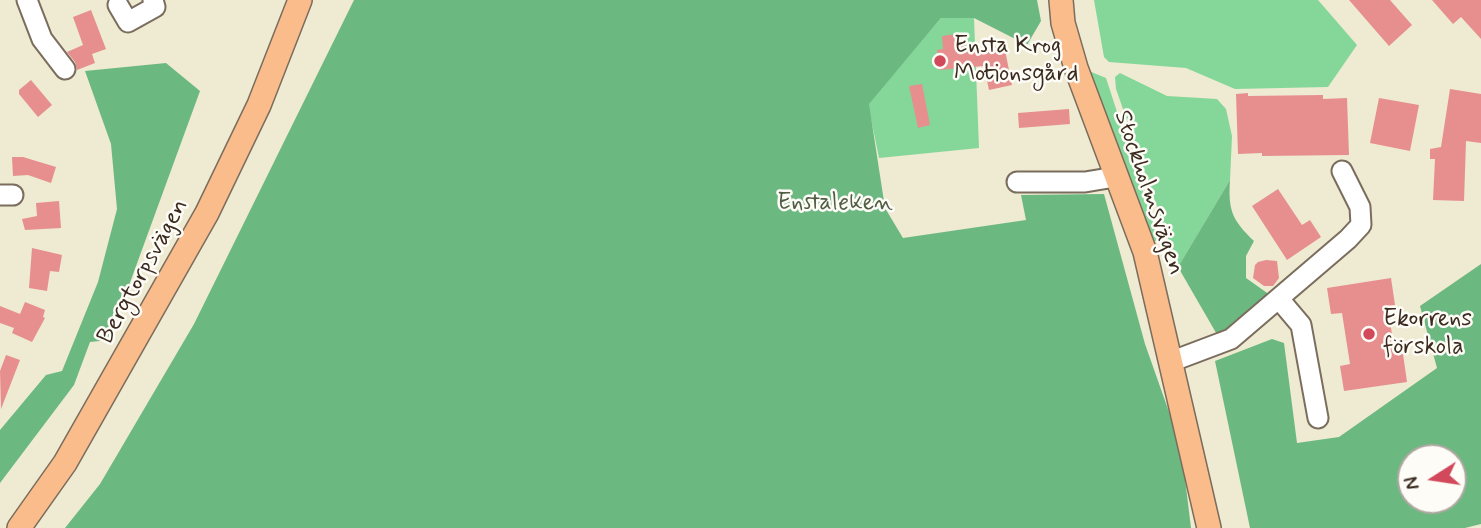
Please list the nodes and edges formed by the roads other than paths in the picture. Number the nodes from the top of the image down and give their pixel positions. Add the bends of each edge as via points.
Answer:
1 (27, 0) edge
2 (153, 0) edge
3 (300, 0) edge
4 (307, 0) edge
5 (1061, 0) edge
6 (118, 5) dead end
7 (290, 29) junction
8 (65, 69) dead end
9 (1342, 171) dead end
10 (1115, 177) junction
11 (1017, 182) dead end
12 (1279, 299) junction
13 (1170, 362) junction
14 (1318, 418) dead end
15 (19, 528) edge
16 (1209, 528) edge

1 - 8 street via 42,39
2 - 6 street via 155,7 128,23
3 - 7 main road, Bergtorpsvägen
4 - 7 main road, Bergtorpsvägen
5 - 10 main road, Stockholmsvägen via 1076,68
7 - 15 main road, Bergtorpsvägen via 207,213 65,463
9 - 12 street via 1360,207 1361,225
10 - 11 street
10 - 13 main road, Stockholmsvägen via 1145,252
12 - 13 street via 1231,339
12 - 14 street via 1301,325
13 - 16 main road, Stockholmsvägen

